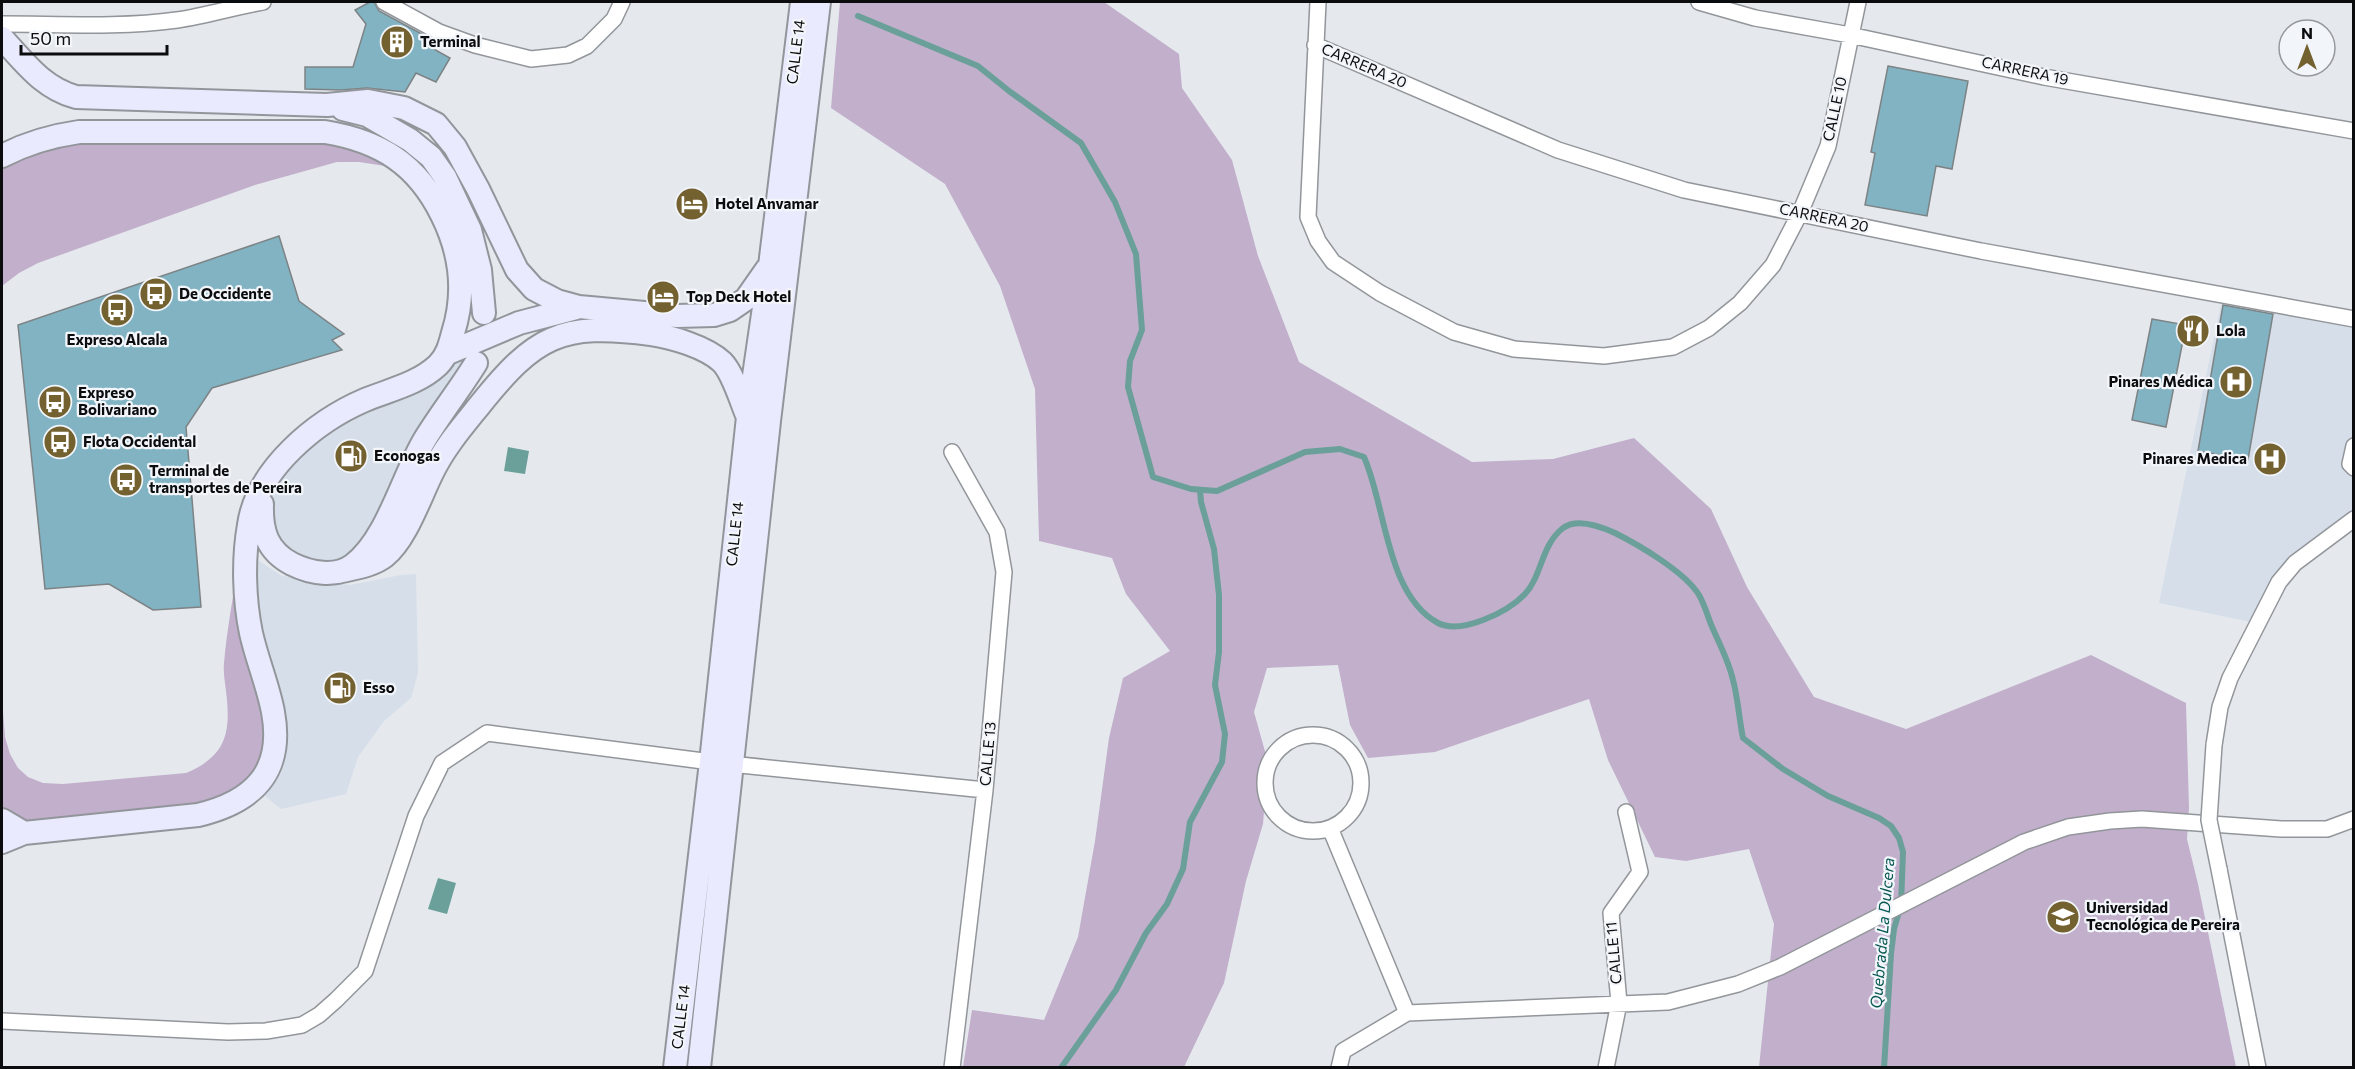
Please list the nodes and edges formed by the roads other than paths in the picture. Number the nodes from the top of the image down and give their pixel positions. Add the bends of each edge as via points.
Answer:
1 (263, 2) edge
2 (384, 2) edge
3 (622, 2) edge
4 (802, 2) edge
5 (819, 2) edge
6 (1318, 2) edge
7 (1699, 2) edge
8 (1858, 2) edge
9 (2, 24) edge
10 (1850, 35) junction
11 (2, 38) edge
12 (1315, 45) junction
13 (327, 105) junction
14 (2354, 131) edge
15 (2, 156) edge
16 (1800, 213) junction
17 (770, 266) junction
18 (579, 307) junction
19 (484, 313) dead end
20 (2354, 319) edge
21 (779, 336) junction
22 (448, 352) junction
23 (758, 352) junction
24 (722, 362) junction
25 (476, 363) dead end
26 (748, 417) junction
27 (2354, 446) edge
28 (952, 452) dead end
29 (2352, 466) edge
30 (262, 490) junction
31 (2354, 519) edge
32 (2354, 534) edge
33 (2330, 538) junction
34 (338, 572) junction
35 (722, 763) junction
36 (985, 790) junction
37 (1626, 812) dead end
38 (2354, 819) edge
39 (2, 820) edge
40 (1330, 828) junction
41 (24, 833) junction
42 (2, 843) edge
43 (1619, 1003) junction
44 (1407, 1013) junction
45 (2, 1021) edge
46 (675, 1068) edge
47 (699, 1068) edge
48 (952, 1068) edge
49 (1339, 1068) edge
50 (1606, 1068) edge
51 (2258, 1068) edge

1 - 9 street via 219,13 131,25
2 - 3 street via 440,32 483,48 531,59 568,55 587,46 614,19
4 - 17 main road, CALLE 14
5 - 21 main road, CALLE 14
6 - 12 street
7 - 10 street, CARRERA 19 via 1755,18
8 - 10 street, CALLE 10
10 - 14 street, CARRERA 19 via 2044,77
10 - 16 street, CALLE 10 via 1828,146
11 - 13 main road via 45,84 76,97
12 - 16 street, CARRERA 20 via 1558,150 1684,190
12 - 16 street, CALLE 10 via 1308,217 1318,241 1333,262 1380,293 1454,332 1514,349 1604,356 1673,347 1709,328 1740,303 1773,265
13 - 18 main road via 368,101 404,108 436,124 455,147 517,270 534,289
13 - 19 main road via 367,115 431,157 470,230 480,270
15 - 22 main road via 43,138 79,132 325,132 366,142 409,168 440,210 451,233 458,255 460,292 459,313
16 - 20 street, CARRERA 20
17 - 18 main road via 746,299 714,315 677,316
17 - 23 main road, CALLE 14
18 - 22 main road via 519,323
21 - 23 main road
21 - 35 main road, CALLE 14
22 - 30 main road via 419,378 333,415 293,448
23 - 24 main road via 739,361
23 - 26 main road, CALLE 14
24 - 26 main road
24 - 34 main road via 670,337 632,332 569,332 547,340 522,356 450,443 398,542 386,556
25 - 34 main road via 425,439 390,512 366,551 352,566
26 - 35 main road, CALLE 14
27 - 29 street
28 - 36 street, CALLE 13 via 997,532 1004,572
30 - 34 main road via 263,532 275,553 309,571
30 - 41 main road via 249,524 246,598 251,633 273,711 271,761 264,776 244,798 220,810
31 - 33 street
32 - 33 street
33 - 51 street, bridge via 2295,563 2279,582 2230,678 2220,706 2214,745 2209,820
35 - 36 street
35 - 45 street via 487,733 442,763 416,816 364,971 327,1008 302,1025 228,1032
35 - 46 main road, CALLE 14
35 - 47 main road, CALLE 14
36 - 48 street, CALLE 13
37 - 43 street, CALLE 11 via 1640,872 1611,913
38 - 43 street via 2327,829 2142,819 2068,827 2024,842 1780,967 1738,984 1668,1002
39 - 41 main road
40 - 40 street via 1345,820 1361,792 1356,760 1332,738 1316,734 1285,742 1274,753 1265,775 1266,798 1285,823 1315,831
40 - 44 street
41 - 42 main road
43 - 44 street
43 - 50 street, CALLE 11
44 - 49 street via 1343,1051

